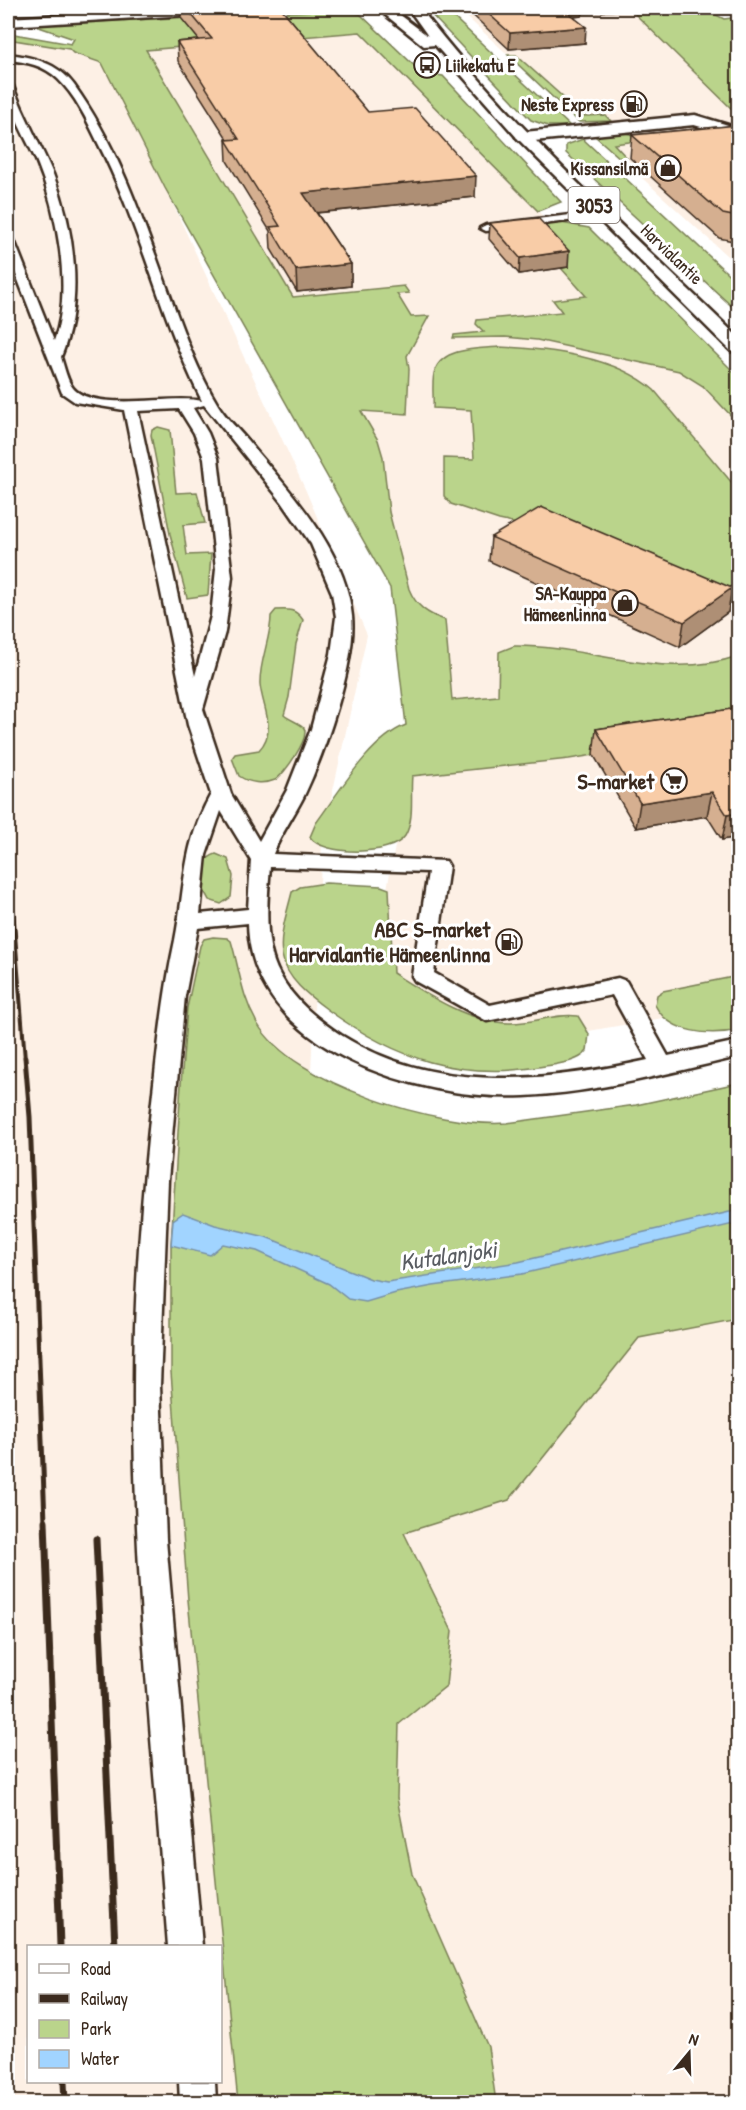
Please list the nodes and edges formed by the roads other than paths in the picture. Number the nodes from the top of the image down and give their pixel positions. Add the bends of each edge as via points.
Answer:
1 (131, 8) edge
2 (234, 8) edge
3 (383, 8) edge
4 (414, 8) edge
5 (8, 16) edge
6 (37, 17) junction
7 (8, 22) edge
8 (8, 57) edge
9 (453, 60) junction
10 (8, 86) edge
11 (738, 133) edge
12 (524, 137) junction
13 (604, 214) junction
14 (486, 228) dead end
15 (8, 240) edge
16 (735, 340) edge
17 (54, 358) junction
18 (209, 403) junction
19 (130, 406) junction
20 (183, 406) junction
21 (195, 711) junction
22 (222, 794) junction
23 (261, 860) junction
24 (258, 915) junction
25 (189, 922) junction
26 (738, 1048) edge
27 (661, 1064) junction
28 (185, 1945) edge
29 (197, 2083) edge
30 (198, 2103) edge

1 - 6 main road
2 - 6 main road
3 - 9 main road, Harvialantie / 3053
4 - 9 main road, Harvialantie / 3053
5 - 6 main road
6 - 7 main road
8 - 18 lane via 35,61 54,70 87,112 126,191 161,290
9 - 12 main road, Harvialantie / 3053
10 - 17 lane via 58,205 66,260 67,312
11 - 12 main road via 695,120
12 - 13 main road, Harvialantie / 3053
13 - 14 lane
13 - 16 main road, Harvialantie / 3053
15 - 17 lane
17 - 19 lane via 64,385 74,396
18 - 20 lane
18 - 23 lane via 306,526 338,588 344,618 341,653 306,769
19 - 20 lane
19 - 21 lane
20 - 21 lane via 201,429 212,454 224,570 220,609
21 - 22 lane via 205,752
22 - 23 lane
22 - 25 lane via 200,836
23 - 24 lane
23 - 27 lane via 439,866 423,976 488,1013 618,986
24 - 25 lane
24 - 27 lane via 264,962 283,999 325,1035 375,1061 429,1079 491,1088 524,1088
25 - 28 lane via 174,996 156,1180 147,1385 152,1540
26 - 27 lane
29 - 30 lane

